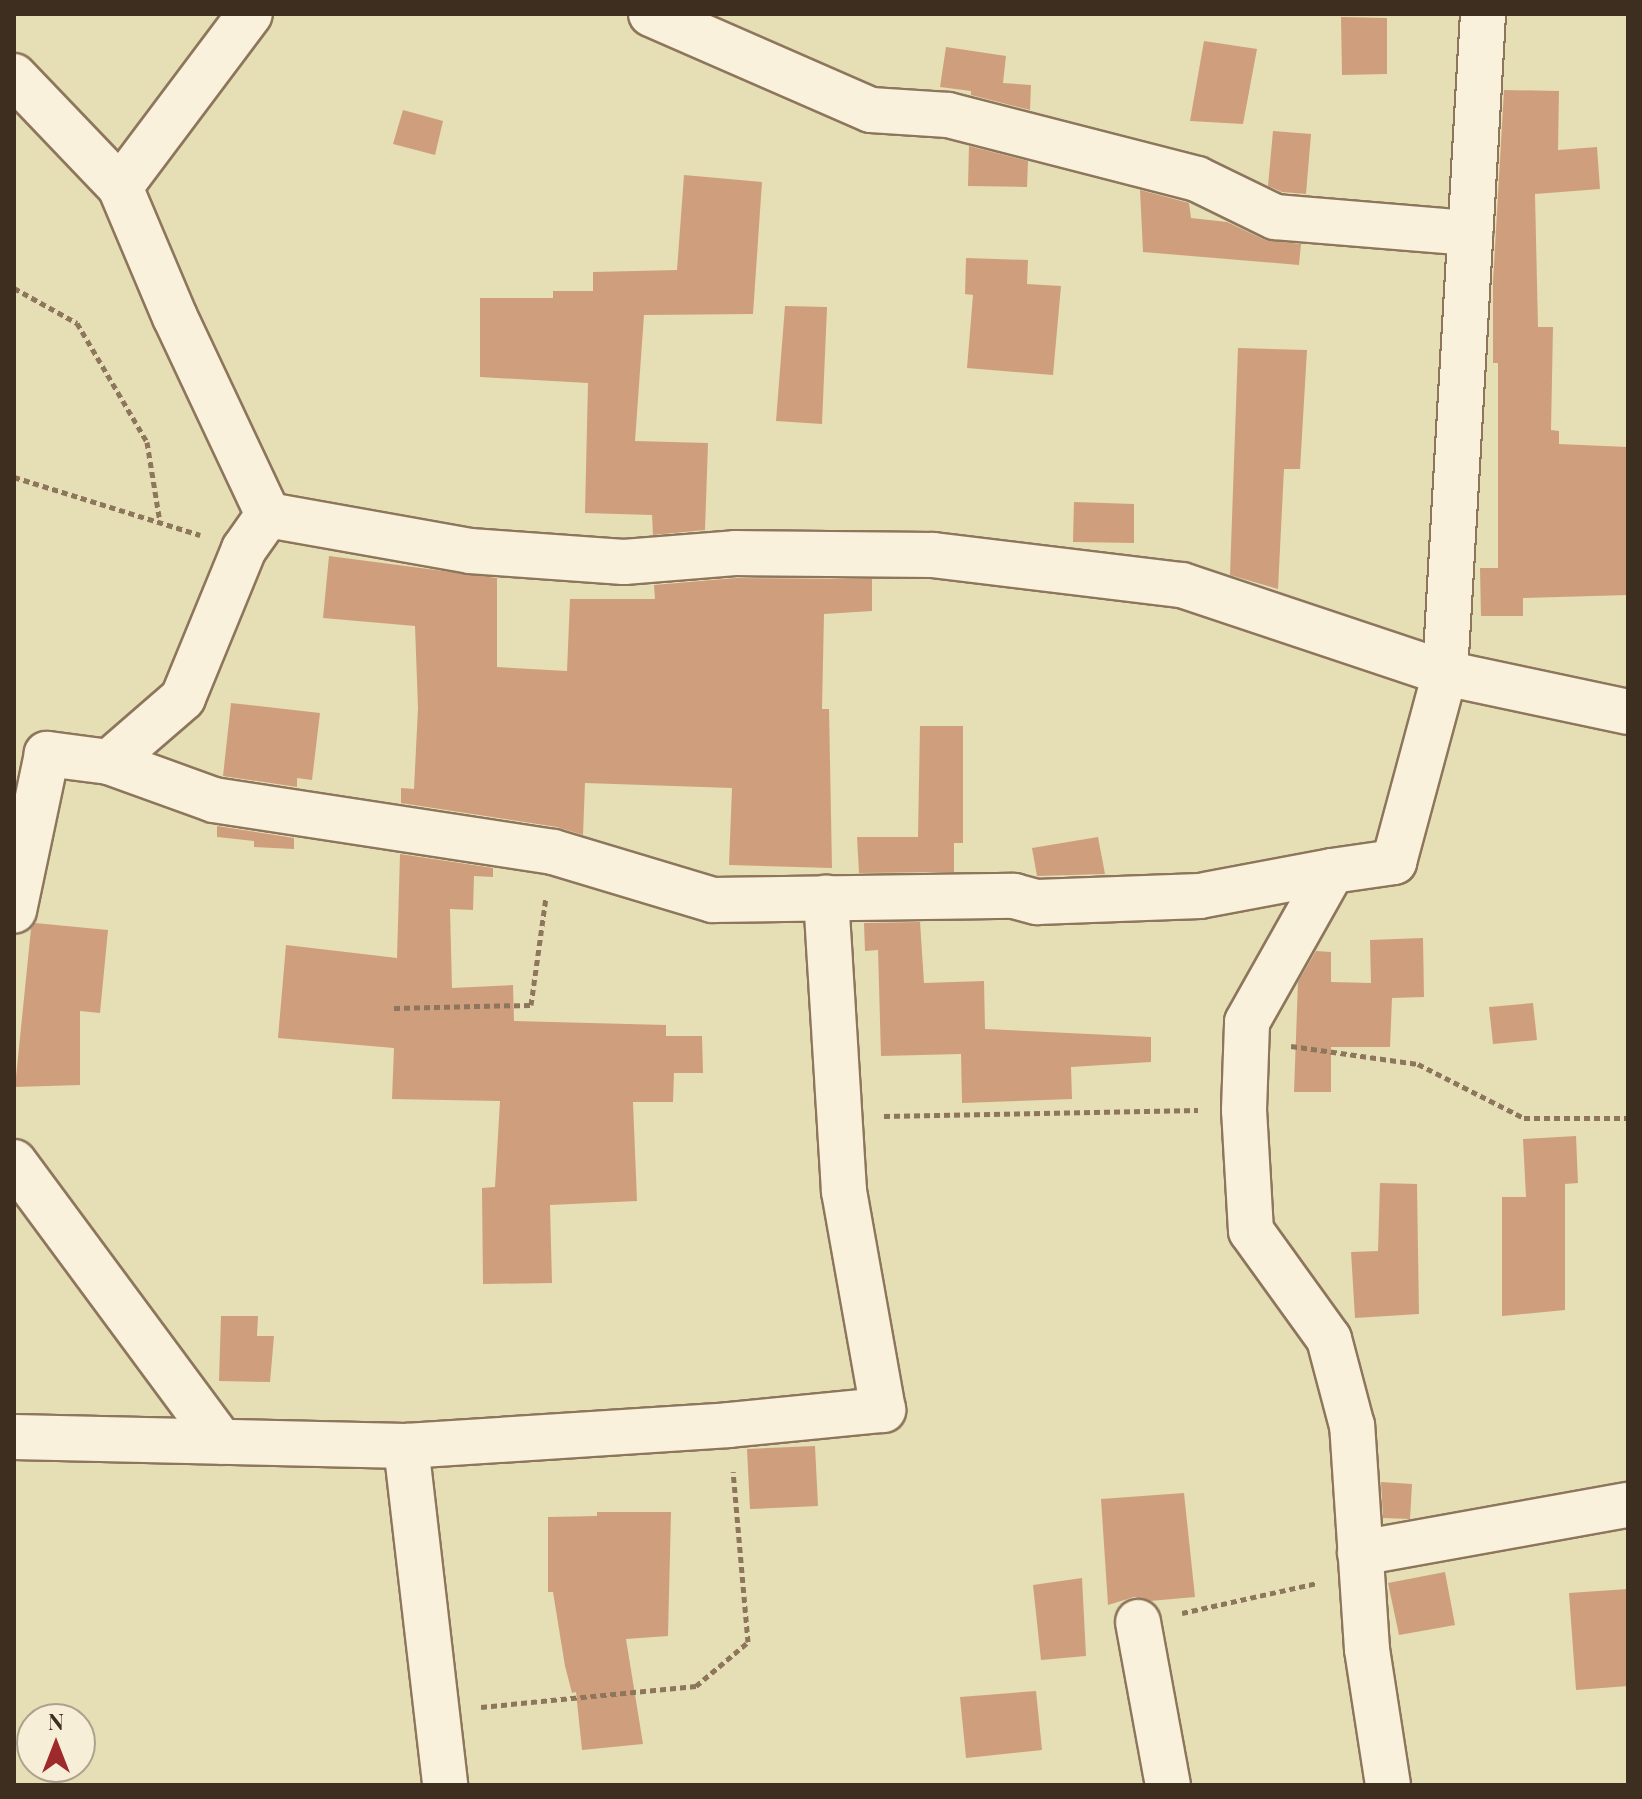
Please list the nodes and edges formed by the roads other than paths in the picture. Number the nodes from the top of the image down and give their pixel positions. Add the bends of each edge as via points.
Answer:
1 (250, 14) edge
2 (651, 14) edge
3 (1483, 14) edge
4 (14, 76) edge
5 (120, 187) junction
6 (1470, 233) junction
7 (256, 532) junction
8 (1445, 673) junction
9 (1628, 712) edge
10 (109, 762) junction
11 (1332, 871) junction
12 (826, 898) junction
13 (14, 911) edge
14 (14, 1162) edge
15 (14, 1437) edge
16 (221, 1442) junction
17 (406, 1446) junction
18 (1628, 1505) edge
19 (1360, 1553) junction
20 (1138, 1622) road end
21 (445, 1785) edge
22 (1168, 1785) edge
23 (1388, 1785) edge

1 - 5 street
2 - 6 street via 871,110 948,115 1197,179 1275,217
3 - 6 street
4 - 5 street
5 - 7 street
6 - 8 street
7 - 8 street via 624,562 735,553 933,555 1182,585
7 - 10 street via 183,698
8 - 9 street
8 - 11 street via 1394,862
10 - 12 street via 214,800 553,852 713,900
10 - 13 street via 47,754
11 - 12 street via 1200,896 1037,902 1014,896
11 - 19 street via 1247,1022 1244,1110 1251,1231 1329,1339 1337,1368 1352,1426
12 - 17 street via 844,1191 883,1410
14 - 16 street
15 - 16 street
16 - 17 street
17 - 21 street
18 - 19 street
19 - 23 street via 1367,1649
20 - 22 street

